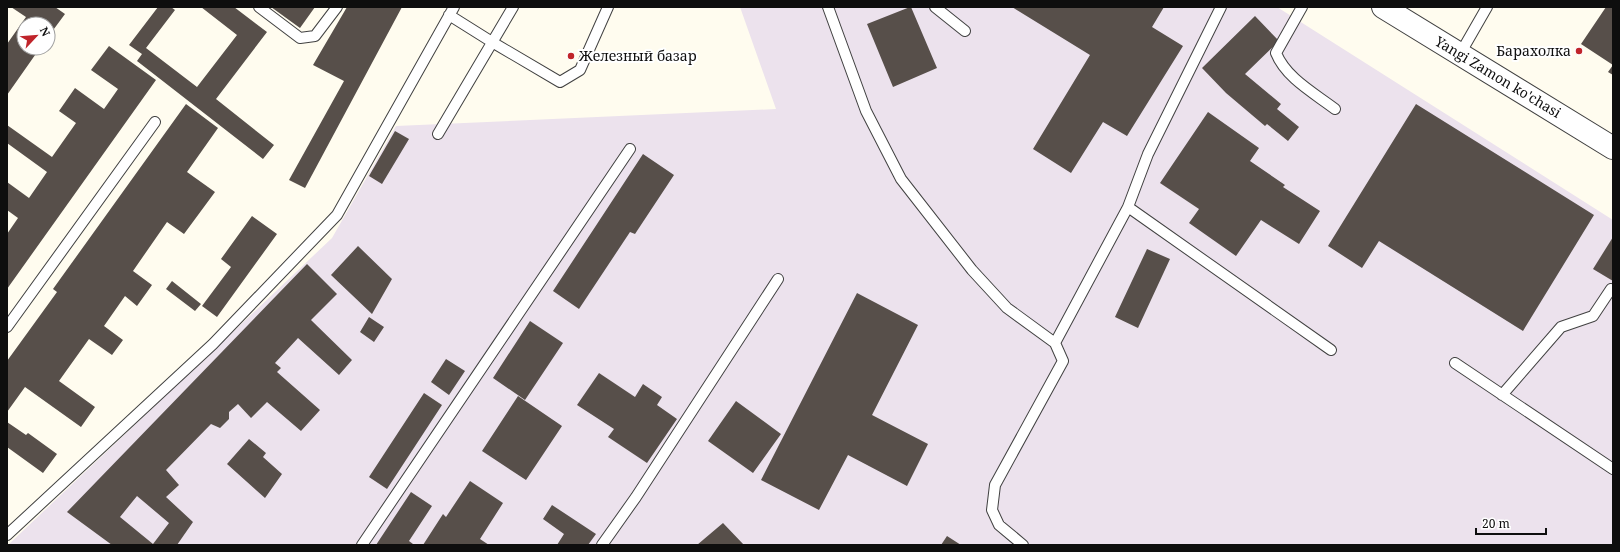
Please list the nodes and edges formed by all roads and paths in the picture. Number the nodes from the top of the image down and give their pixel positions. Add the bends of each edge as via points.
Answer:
1 (259, 7) edge
2 (337, 7) edge
3 (513, 7) edge
4 (608, 7) edge
5 (828, 7) edge
6 (935, 7) edge
7 (1221, 7) edge
8 (1302, 7) edge
9 (1383, 7) edge
10 (1487, 7) edge
11 (451, 11) edge
12 (965, 31) dead end
13 (492, 42) junction
14 (1460, 54) junction
15 (1335, 109) dead end
16 (155, 122) dead end
17 (438, 134) dead end
18 (1613, 148) edge
19 (630, 149) dead end
20 (1128, 207) junction
21 (778, 279) dead end
22 (1611, 289) dead end
23 (7, 327) edge
24 (1055, 343) junction
25 (1331, 350) dead end
26 (1454, 363) dead end
27 (1502, 395) junction
28 (1613, 469) edge
29 (7, 535) edge
30 (362, 545) edge
31 (602, 545) edge
32 (1022, 545) edge

1 - 2 lane via 300,38 316,36
3 - 13 lane
4 - 13 lane via 580,70 560,82
5 - 24 lane via 866,111 901,179 972,270 1007,308
6 - 12 lane
7 - 20 lane via 1148,154
8 - 15 lane via 1276,53 1290,74
9 - 14 street, Yangi Zamon ko'chasi
10 - 14 lane
11 - 13 lane
11 - 29 lane via 337,215 213,344
13 - 17 lane
14 - 18 street, Yangi Zamon ko'chasi
16 - 23 lane
19 - 30 lane
20 - 24 lane
20 - 25 lane
21 - 31 lane
22 - 27 lane via 1593,316 1561,328
24 - 32 lane via 1063,362 994,485 992,510 999,525
26 - 27 lane
27 - 28 lane

